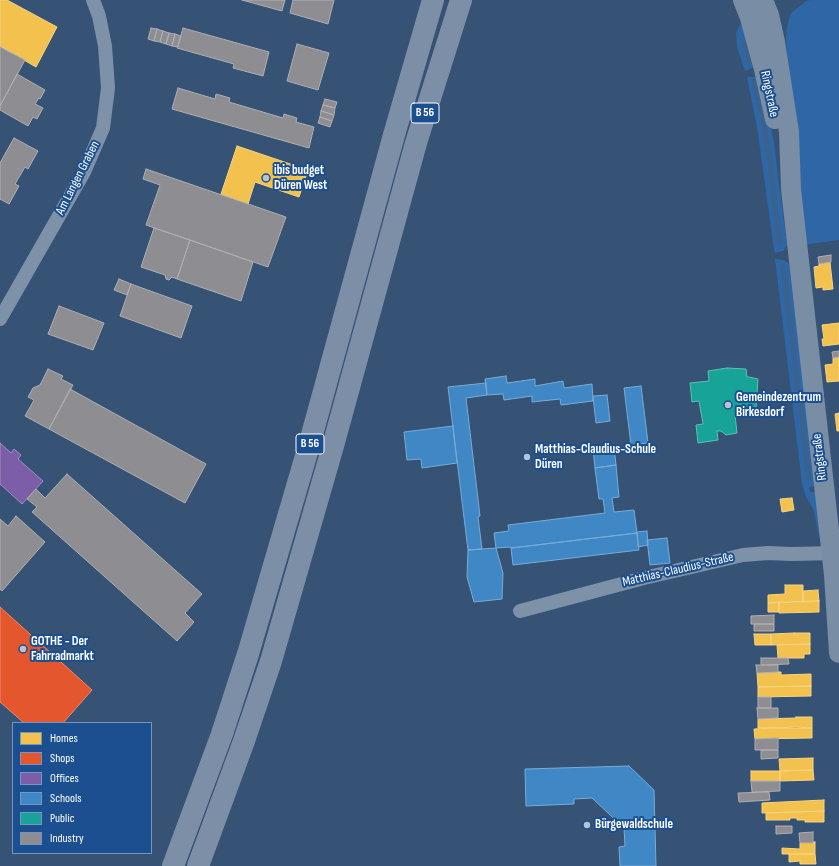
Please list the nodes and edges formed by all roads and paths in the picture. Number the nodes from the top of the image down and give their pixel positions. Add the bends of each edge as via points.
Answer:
1 (93, 0) edge
2 (433, 0) edge
3 (461, 0) edge
4 (743, 0) edge
5 (763, 0) edge
6 (791, 189) junction
7 (0, 319) edge
8 (836, 554) edge
9 (520, 611) dead end
10 (839, 653) edge
11 (173, 866) edge
12 (198, 866) edge

1 - 7 street, Am Langen Graben via 105,46 108,88 103,128 84,172
2 - 11 main road, B 56 via 248,654 222,734
3 - 12 main road, B 56 via 414,150 271,661
4 - 6 main road, Ringstraße via 764,69
5 - 6 main road, Ringstraße via 776,42 781,71 789,132
6 - 8 main road, Ringstraße
8 - 9 street, Matthias-Claudius-Straße via 743,555
8 - 10 main road, Ringstraße

